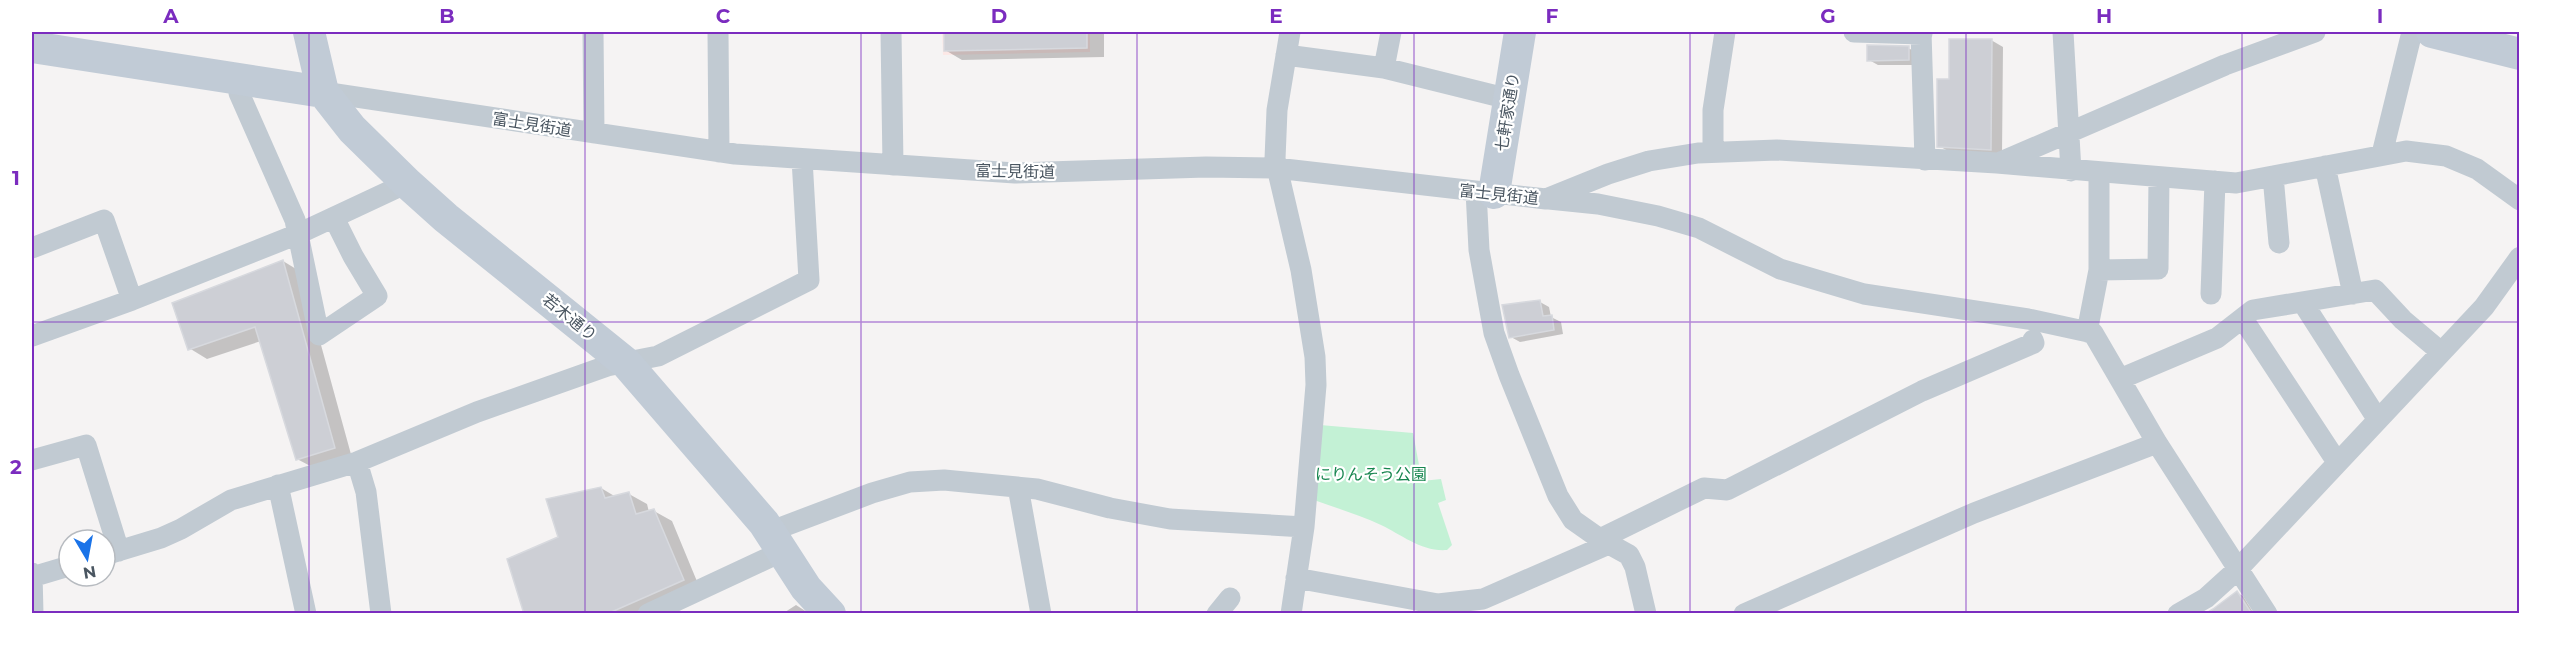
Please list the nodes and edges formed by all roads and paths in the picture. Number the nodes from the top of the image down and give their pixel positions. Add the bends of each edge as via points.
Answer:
1 (309, 32) edge
2 (593, 32) edge
3 (718, 32) edge
4 (891, 32) edge
5 (1290, 32) edge
6 (1391, 32) edge
7 (1520, 32) edge
8 (1725, 32) edge
9 (1854, 32) edge
10 (2063, 32) edge
11 (2315, 32) edge
12 (2412, 32) edge
13 (2432, 32) edge
14 (1921, 33) edge
15 (32, 47) edge
16 (2520, 54) edge
17 (1286, 55) junction
18 (1384, 68) junction
19 (240, 79) junction
20 (323, 92) junction
21 (1509, 99) junction
22 (594, 133) junction
23 (2068, 133) junction
24 (719, 152) junction
25 (1713, 152) junction
26 (2382, 154) junction
27 (802, 159) junction
28 (1925, 160) junction
29 (1997, 164) junction
30 (893, 165) junction
31 (2325, 166) junction
32 (1276, 168) junction
33 (2071, 171) junction
34 (2099, 173) junction
35 (2273, 176) junction
36 (2159, 177) junction
37 (2215, 181) junction
38 (407, 183) junction
39 (1485, 192) junction
40 (1546, 199) junction
41 (2520, 200) edge
42 (334, 218) junction
43 (298, 234) junction
44 (2279, 243) dead end
45 (32, 248) edge
46 (2520, 257) edge
47 (2099, 270) junction
48 (2211, 294) dead end
49 (2353, 294) junction
50 (132, 300) junction
51 (2303, 303) junction
52 (2243, 319) junction
53 (2030, 328) junction
54 (2087, 332) junction
55 (32, 336) edge
56 (2441, 352) junction
57 (626, 363) junction
58 (2120, 379) junction
59 (2378, 420) junction
60 (2157, 443) junction
61 (32, 460) edge
62 (357, 462) junction
63 (2337, 462) junction
64 (278, 485) junction
65 (1018, 487) junction
66 (1304, 527) junction
67 (106, 528) edge
68 (776, 541) junction
69 (1605, 542) junction
70 (117, 551) edge
71 (57, 569) edge
72 (2238, 569) junction
73 (32, 576) edge
74 (1296, 578) junction
75 (33, 614) edge
76 (306, 614) edge
77 (381, 614) edge
78 (648, 614) edge
79 (830, 614) edge
80 (1041, 614) edge
81 (1291, 614) edge
82 (1646, 614) edge
83 (1744, 614) edge
84 (2178, 614) edge
85 (2267, 614) edge

1 - 20 street, 若木通り
2 - 22 street
3 - 24 street
4 - 30 street
5 - 17 street
6 - 18 street
7 - 21 street, 七軒家通り
8 - 25 street via 1713,110
9 - 14 street
10 - 23 street
11 - 23 street via 2224,65
12 - 26 street
13 - 16 street
14 - 28 street
15 - 19 street, 富士見街道
17 - 18 street
17 - 32 street via 1277,110
18 - 21 street
19 - 20 street, 富士見街道
19 - 43 street via 239,93
20 - 22 street, 富士見街道
20 - 38 street, 若木通り via 352,129
21 - 39 street, 七軒家通り
22 - 24 street, 富士見街道
23 - 29 street
23 - 33 street
24 - 27 street, 富士見街道
25 - 28 street, 富士見街道 via 1777,150
25 - 40 street, 富士見街道 via 1649,161
26 - 31 street, 富士見街道
26 - 41 street, 富士見街道 via 2406,151 2446,156 2477,169
27 - 30 street, 富士見街道
27 - 57 street via 809,280 658,356
28 - 29 street, 富士見街道
29 - 33 street, 富士見街道
30 - 32 street, 富士見街道 via 1015,173
31 - 35 street, 富士見街道
31 - 49 street
32 - 39 street, 富士見街道
32 - 66 street via 1301,270 1315,357
33 - 34 street, 富士見街道
34 - 36 street, 富士見街道
34 - 47 street
35 - 37 street, 富士見街道 via 2236,183
35 - 44 street
36 - 37 street, 富士見街道
36 - 47 street via 2158,269
37 - 48 street
38 - 42 street
38 - 57 street, 若木通り
39 - 40 street, 富士見街道
39 - 69 street via 1479,250 1494,333 1558,496 1573,520
40 - 53 street via 1658,216 1699,228 1780,269 1864,294
42 - 43 street
42 - 43 street via 377,296 319,335
43 - 50 street
45 - 50 street via 104,220
46 - 56 street via 2484,307
47 - 54 street
49 - 51 street
49 - 56 street via 2375,290
50 - 55 street
51 - 52 street via 2253,310
51 - 59 street
52 - 58 street via 2217,338
52 - 63 street
53 - 54 street
53 - 69 street via 2034,343 1922,391 1727,490 1704,488
54 - 58 street via 2093,333
56 - 59 street
57 - 62 street via 607,366 477,412
57 - 68 street, 若木通り
58 - 60 street
59 - 63 street
60 - 72 street
60 - 83 street via 1974,513
61 - 67 street via 86,445
62 - 64 street
62 - 77 street via 366,492
63 - 72 street
64 - 70 street via 231,500 161,538
64 - 76 street
65 - 66 street via 1170,519
65 - 68 street via 944,480 910,482 872,492
65 - 80 street
66 - 74 street
68 - 78 street
68 - 79 street, 若木通り via 806,588
69 - 74 street via 1482,599 1438,604
69 - 82 street via 1629,555
71 - 73 street
72 - 84 street via 2206,598
72 - 85 street
73 - 75 street
74 - 81 street

